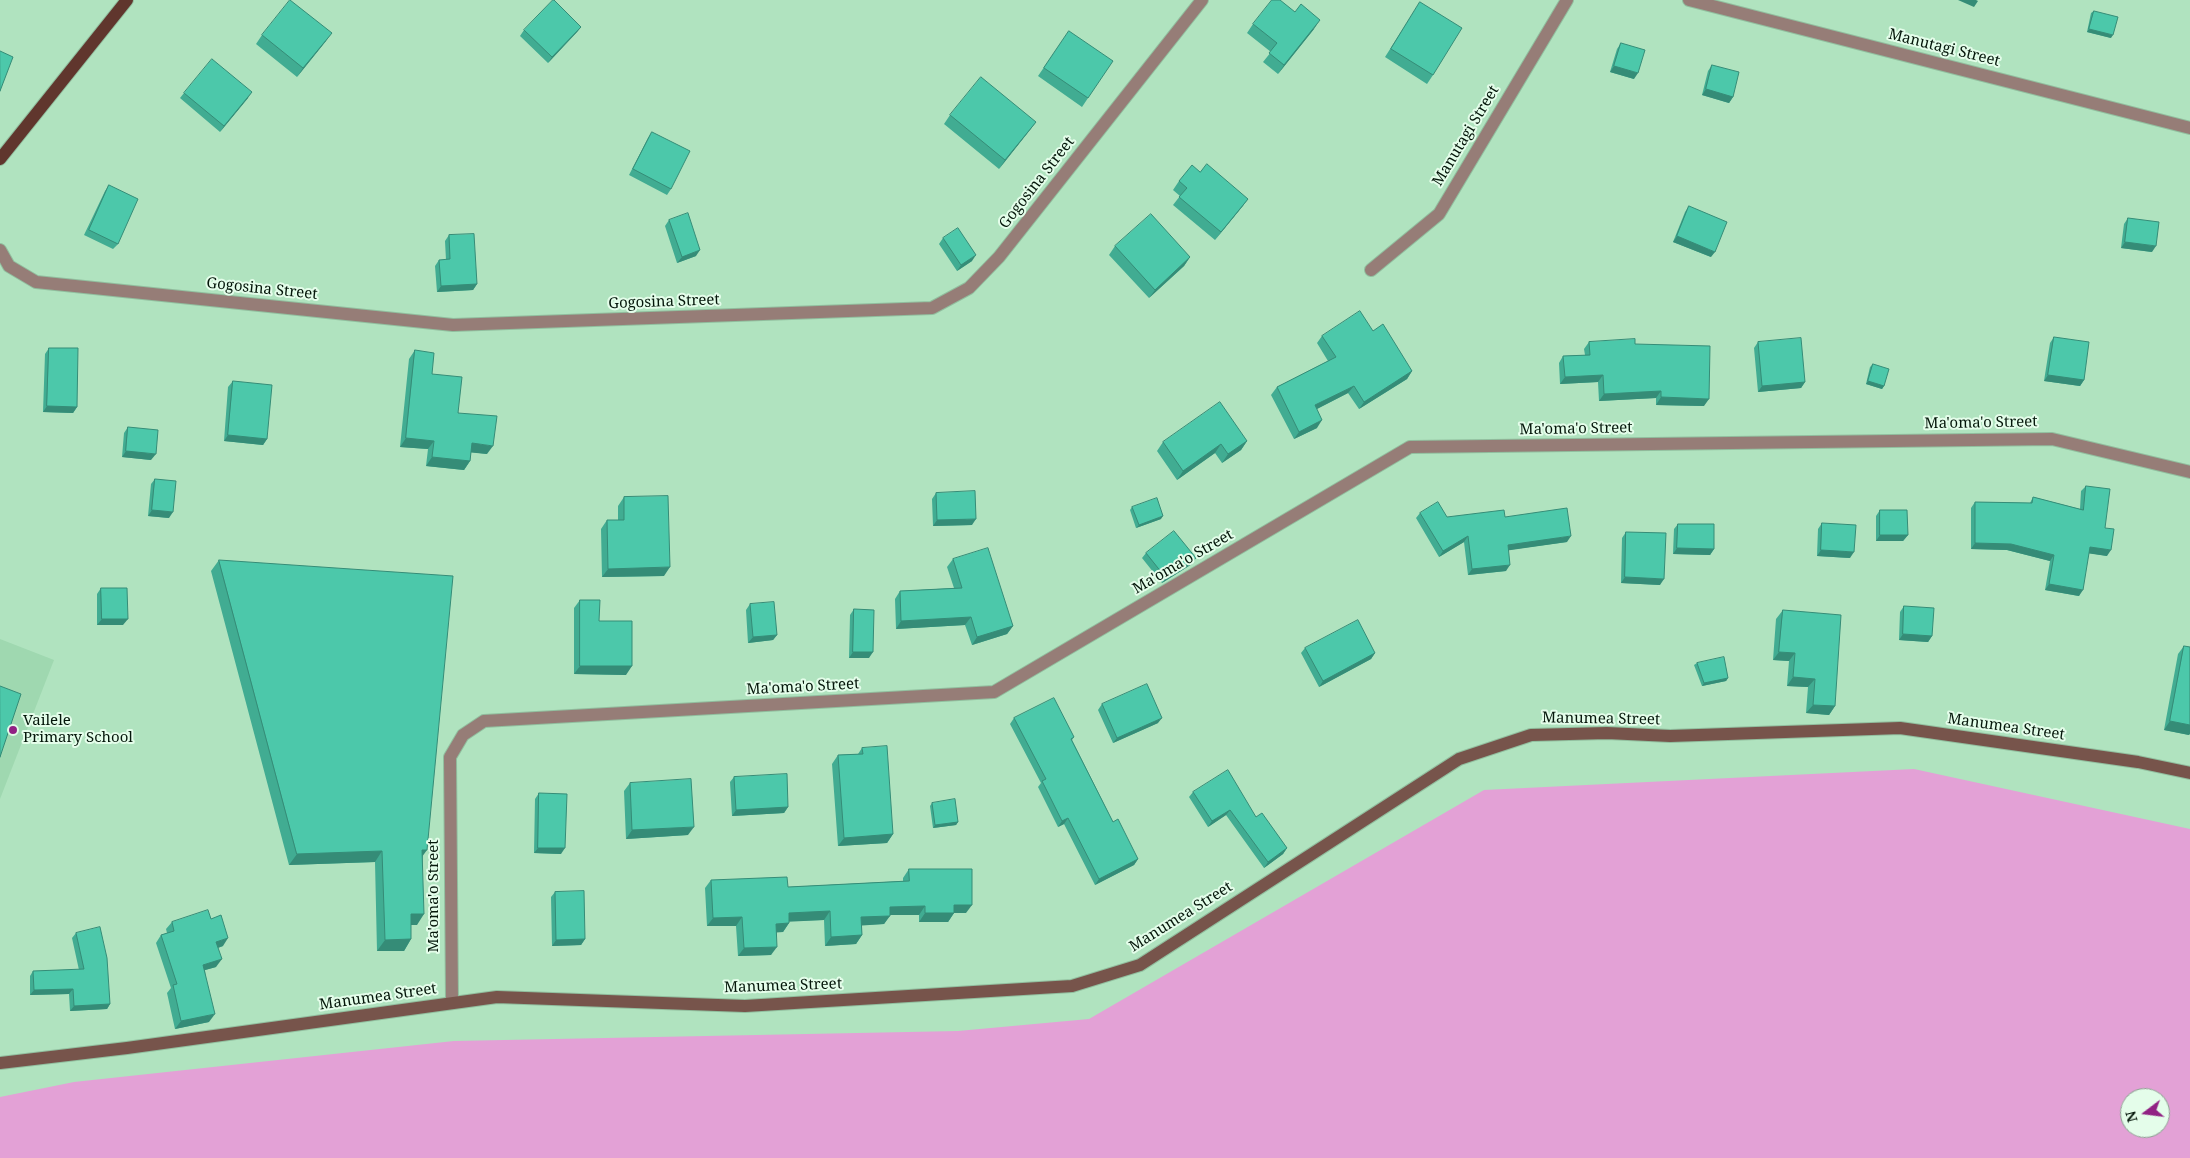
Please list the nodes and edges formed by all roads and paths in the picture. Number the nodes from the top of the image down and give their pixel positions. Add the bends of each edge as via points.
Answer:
1 (127, 0) edge
2 (1202, 0) edge
3 (1567, 0) edge
4 (1689, 0) edge
5 (1736, 5) edge
6 (2190, 128) edge
7 (0, 159) edge
8 (0, 255) edge
9 (1372, 270) dead end
10 (2190, 472) edge
11 (2190, 773) edge
12 (452, 1003) junction
13 (0, 1062) edge

1 - 7 main road
2 - 8 street, Gogosina Street via 999,257 969,288 932,308 454,326 36,282 9,266
3 - 9 street, Manutagi Street via 1438,214
4 - 5 street, Manutagi Street
5 - 6 street, Manutagi Street
10 - 12 street, Ma'oma'o Street via 2052,438 1410,447 994,692 484,720 463,735 450,757
11 - 12 main road, Manumea Street via 2138,762 1900,728 1670,736 1607,733 1531,735 1459,758 1140,964 1072,986 745,1006 497,997
12 - 13 main road, Manumea Street via 127,1048

